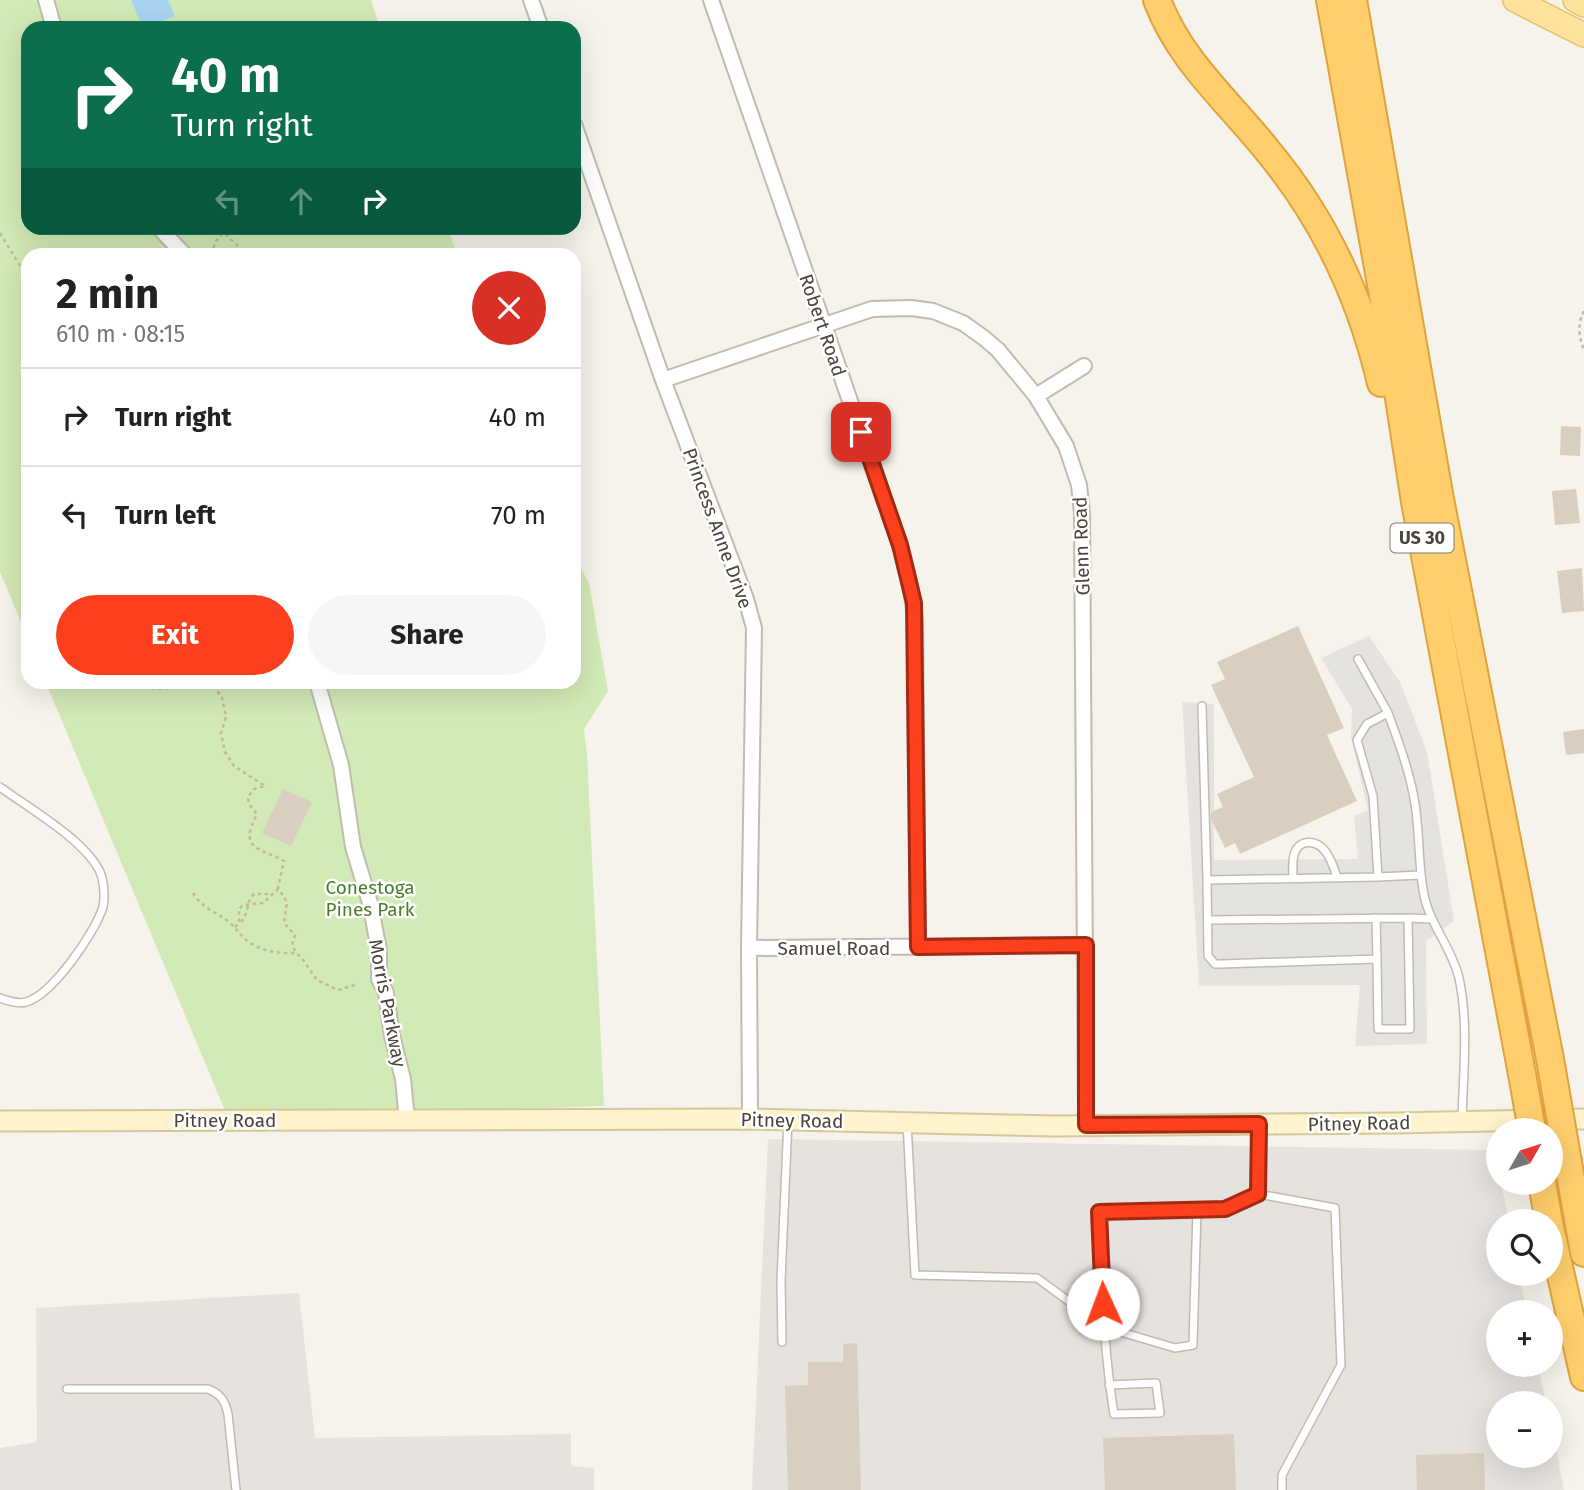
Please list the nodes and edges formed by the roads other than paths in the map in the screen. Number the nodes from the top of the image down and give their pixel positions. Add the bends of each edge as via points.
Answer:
1 (46, 0) edge
2 (531, 0) edge
3 (710, 0) edge
4 (1157, 0) edge
5 (1330, 0) edge
6 (1355, 0) edge
7 (1515, 0) edge
8 (1575, 0) edge
9 (1584, 5) edge
10 (52, 21) edge
11 (538, 21) edge
12 (1584, 35) edge
13 (581, 144) edge
14 (166, 235) edge
15 (178, 248) edge
16 (823, 325) junction
17 (1084, 366) dead end
18 (663, 380) junction
19 (1036, 396) junction
20 (1439, 630) junction
21 (1358, 659) dead end
22 (319, 689) edge
23 (1202, 706) dead end
24 (1388, 713) junction
25 (0, 787) edge
26 (1420, 875) junction
27 (1338, 877) junction
28 (1378, 877) junction
29 (1293, 878) junction
30 (1207, 880) junction
31 (1376, 918) junction
32 (1408, 918) junction
33 (1431, 919) junction
34 (1208, 920) junction
35 (1086, 945) junction
36 (918, 947) junction
37 (749, 948) junction
38 (1377, 959) junction
39 (0, 998) edge
40 (1530, 1118) edge
41 (750, 1119) junction
42 (788, 1119) junction
43 (1584, 1119) edge
44 (407, 1120) junction
45 (0, 1121) edge
46 (906, 1122) junction
47 (1462, 1122) junction
48 (1259, 1124) junction
49 (1086, 1125) junction
50 (1258, 1194) junction
51 (1197, 1210) junction
52 (1584, 1253) edge
53 (1563, 1284) edge
54 (1104, 1327) junction
55 (782, 1342) dead end
56 (1584, 1377) edge
57 (1110, 1385) junction
58 (67, 1389) dead end
59 (236, 1490) edge
60 (1282, 1490) edge

1 - 10 street
2 - 11 street
3 - 16 street, Robert Road
4 - 20 highway via 1189,62 1292,182 1348,282 1378,368
5 - 20 highway, US 30
6 - 52 highway, US 30, bridge via 1440,499
7 - 12 main road
8 - 9 main road
13 - 18 street, Princess Anne Drive
14 - 15 street
16 - 18 street, Glenn Road
16 - 19 street, Glenn Road via 872,309 933,311 984,338
16 - 36 street, Robert Road via 900,545 914,603
17 - 19 street
18 - 37 street, Princess Anne Drive via 754,628
19 - 35 street, Glenn Road via 1066,446 1080,494
20 - 40 highway, US 30, bridge
21 - 24 lane
22 - 44 street, Morris Parkway via 341,765 353,847 370,903 379,979 386,993
23 - 30 lane
24 - 26 lane via 1412,788
24 - 28 lane via 1367,724 1357,740 1373,796
25 - 39 lane via 83,848 100,872 103,905 87,942 47,989 23,1003
26 - 28 lane
26 - 33 lane
27 - 28 lane
27 - 29 lane
27 - 29 lane via 1326,852 1310,842 1296,848
29 - 30 lane
30 - 34 lane
31 - 32 lane
31 - 34 lane
31 - 38 lane
32 - 33 lane
32 - 38 lane via 1410,1029 1378,1029
33 - 47 lane via 1453,958 1460,985
34 - 38 lane via 1208,956 1215,964
35 - 36 street, Samuel Road
35 - 49 street, Glenn Road
36 - 37 street, Samuel Road
37 - 41 street, Princess Anne Drive
41 - 42 main road, Pitney Road
41 - 44 main road, Pitney Road
42 - 46 main road, Pitney Road
42 - 55 lane
43 - 47 main road, Pitney Road
44 - 45 main road, Pitney Road
46 - 49 main road, Pitney Road
46 - 54 lane via 915,1275 1037,1278
47 - 48 main road, Pitney Road
48 - 49 main road, Pitney Road
48 - 50 lane
50 - 51 lane via 1225,1209
50 - 60 lane via 1335,1208 1342,1364 1282,1475
51 - 54 lane via 1099,1212
51 - 54 lane via 1193,1345 1175,1348
53 - 56 highway
54 - 57 lane
57 - 57 lane via 1114,1414 1160,1413 1156,1383
58 - 59 lane via 218,1392 228,1414

